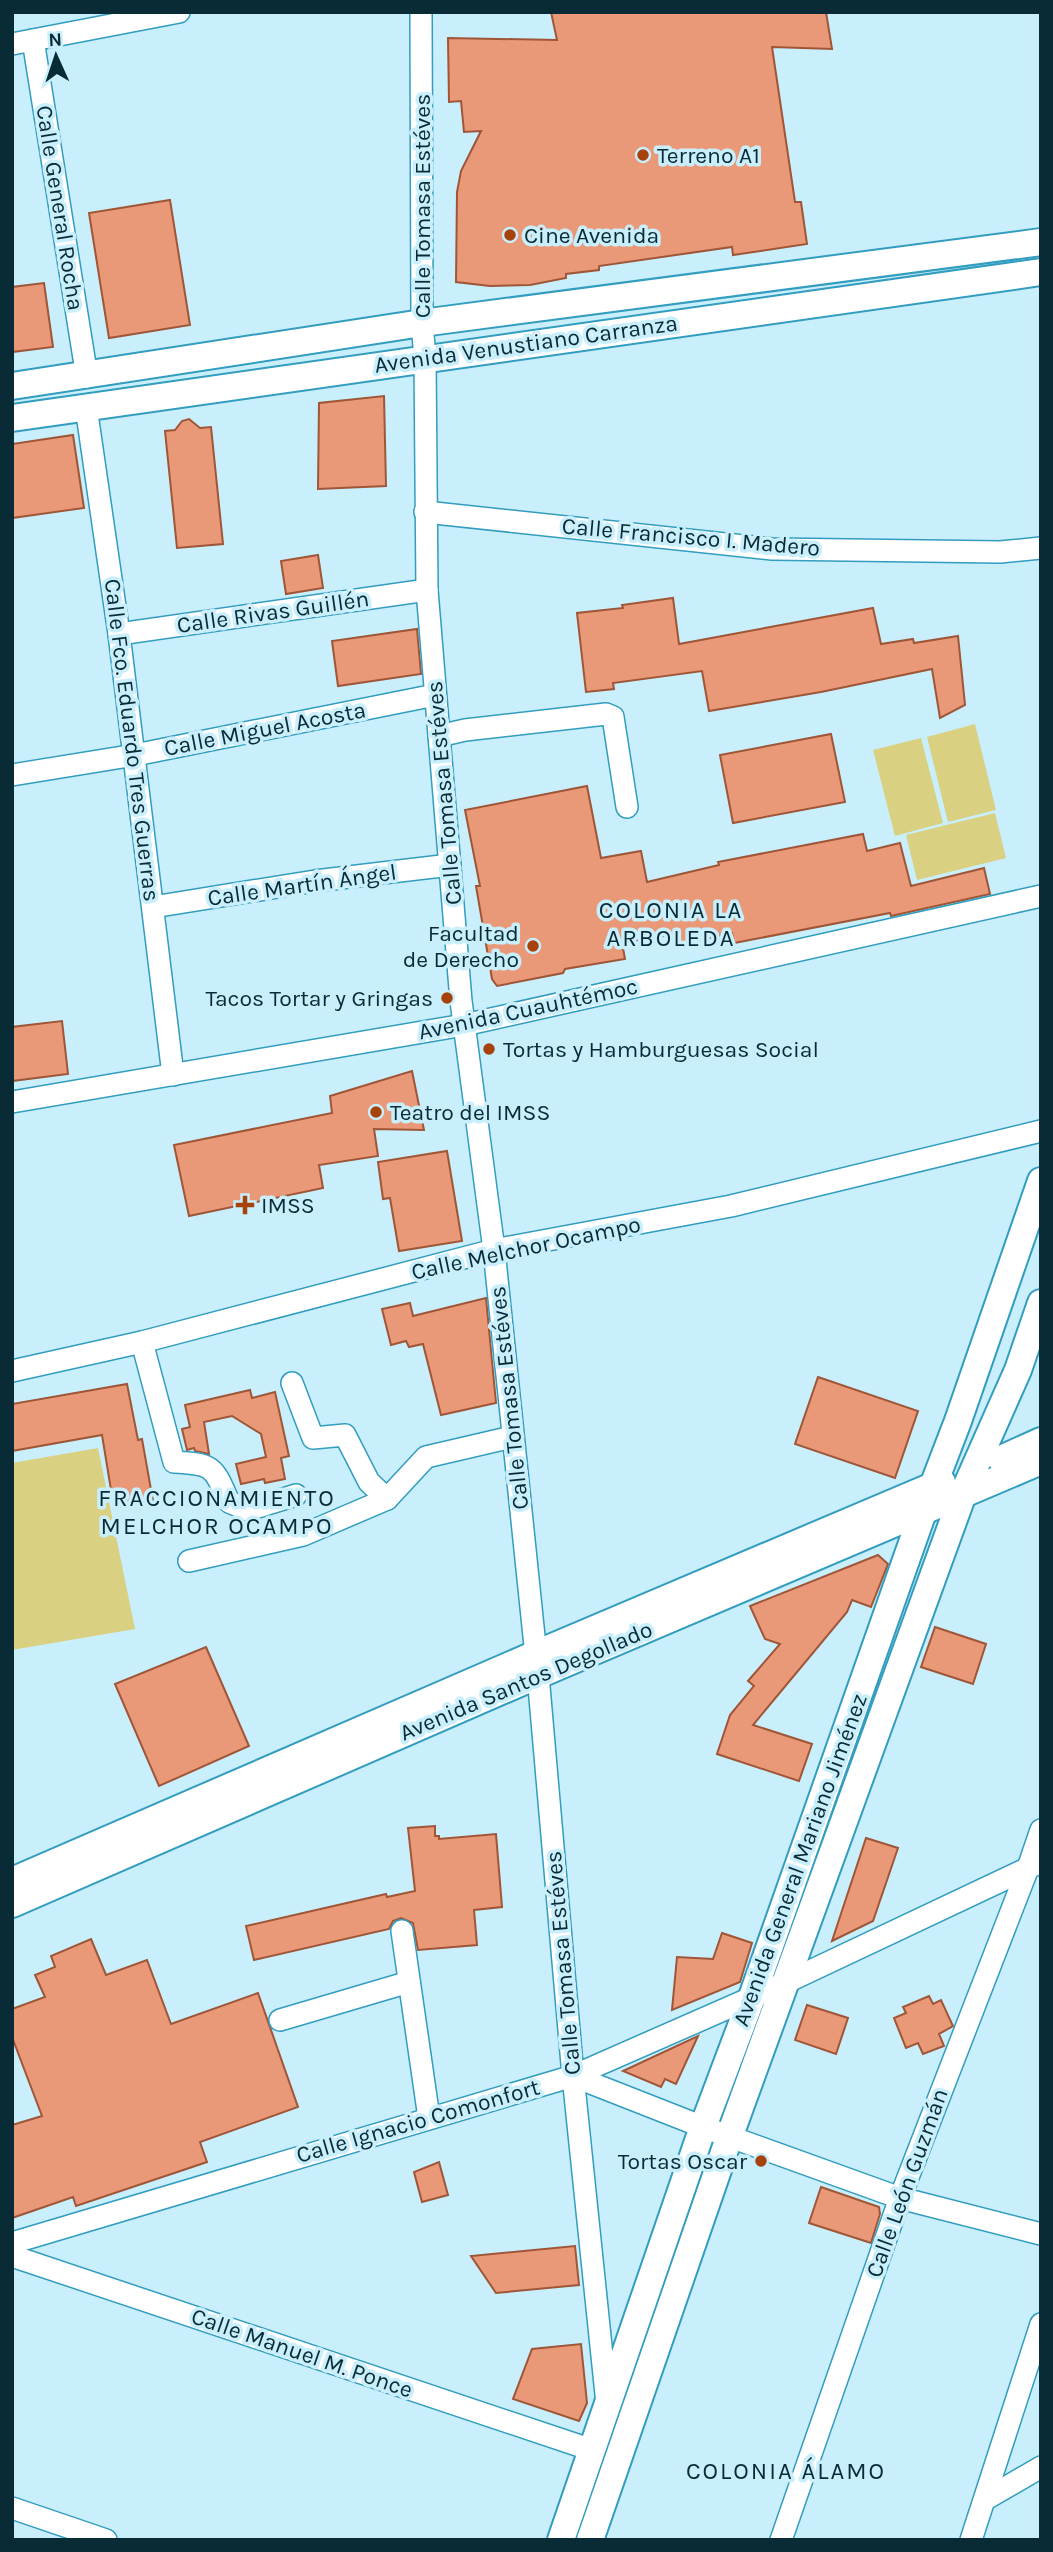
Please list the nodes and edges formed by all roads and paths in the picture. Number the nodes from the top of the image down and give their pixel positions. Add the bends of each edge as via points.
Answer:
1 (179, 12) edge
2 (421, 12) edge
3 (23, 42) edge
4 (1041, 242) edge
5 (1041, 272) edge
6 (422, 323) junction
7 (425, 358) junction
8 (87, 377) junction
9 (12, 386) edge
10 (86, 407) junction
11 (12, 418) edge
12 (425, 512) junction
13 (1041, 548) edge
14 (426, 590) junction
15 (119, 634) junction
16 (435, 695) junction
17 (439, 736) junction
18 (135, 755) junction
19 (12, 775) edge
20 (627, 807) dead end
21 (450, 865) junction
22 (1041, 897) edge
23 (153, 907) junction
24 (464, 1025) junction
25 (173, 1075) junction
26 (12, 1102) edge
27 (1041, 1131) edge
28 (1041, 1181) edge
29 (494, 1250) junction
30 (1041, 1303) edge
31 (142, 1342) junction
32 (12, 1371) edge
33 (292, 1383) dead end
34 (512, 1437) junction
35 (1041, 1441) edge
36 (1041, 1461) edge
37 (974, 1469) junction
38 (934, 1485) junction
39 (963, 1494) junction
40 (296, 1495) dead end
41 (387, 1499) junction
42 (923, 1512) junction
43 (189, 1561) dead end
44 (537, 1665) junction
45 (1041, 1830) edge
46 (1034, 1865) edge
47 (12, 1881) edge
48 (12, 1904) edge
49 (402, 1931) dead end
50 (409, 1982) junction
51 (787, 1982) junction
52 (752, 1997) junction
53 (280, 2020) dead end
54 (573, 2076) junction
55 (429, 2118) junction
56 (703, 2127) junction
57 (730, 2135) junction
58 (900, 2198) junction
59 (1041, 2234) edge
60 (12, 2243) edge
61 (12, 2256) edge
62 (1041, 2324) edge
63 (607, 2406) junction
64 (592, 2450) junction
65 (1041, 2467) edge
66 (986, 2499) junction
67 (12, 2508) edge
68 (106, 2540) edge
69 (561, 2540) edge
70 (590, 2540) edge
71 (781, 2540) edge
72 (971, 2540) edge

1 - 3 street
2 - 6 street, Calle Tomasa Estéves
3 - 8 street, Calle General Rocha
4 - 6 main road, Avenida Venustiano Carranza
5 - 7 main road, Avenida Venustiano Carranza
6 - 7 street, Calle Tomasa Estéves
6 - 8 main road, Avenida Venustiano Carranza
7 - 10 main road, Avenida Venustiano Carranza
7 - 12 street, Calle Tomasa Estéves
8 - 9 main road, Avenida Venustiano Carranza
10 - 11 main road, Avenida Venustiano Carranza
10 - 15 street, Calle Fco. Eduardo Tres Guerras
12 - 13 street, Calle Francisco I. Madero via 772,549 1000,552
12 - 14 street, Calle Tomasa Estéves
14 - 15 street, Calle Rivas Guillén
14 - 16 street, Calle Tomasa Estéves
15 - 18 street, Calle Fco. Eduardo Tres Guerras
16 - 17 street, Calle Tomasa Estéves
16 - 18 street, Calle Miguel Acosta
17 - 20 street via 606,714 613,717
17 - 21 street, Calle Tomasa Estéves
18 - 19 street, Calle Miguel Acosta
18 - 23 street, Calle Fco. Eduardo Tres Guerras
21 - 23 street, Calle Martín Ángel
21 - 24 street, Calle Tomasa Estéves
22 - 24 street, Avenida Cuauhtémoc
23 - 25 street, Calle Fco. Eduardo Tres Guerras
24 - 25 street, Avenida Cuauhtémoc
24 - 29 street, Calle Tomasa Estéves
25 - 26 street, Avenida Cuauhtémoc
27 - 29 street, Calle Melchor Ocampo via 731,1206
28 - 38 main road, Avenida General Mariano Jiménez
29 - 31 street, Calle Melchor Ocampo
29 - 34 street, Calle Tomasa Estéves
30 - 37 main road, Avenida General Mariano Jiménez via 1018,1370
31 - 32 street, Calle Melchor Ocampo
31 - 40 street via 174,1462 203,1464 216,1473 229,1502 248,1510
33 - 41 street via 313,1438 345,1435 369,1482
34 - 41 street via 425,1457
34 - 44 street, Calle Tomasa Estéves
35 - 37 main road, Avenida Santos Degollado
36 - 39 main road, Avenida Santos Degollado
37 - 38 main road, Avenida Santos Degollado
37 - 39 main road, Avenida General Mariano Jiménez
38 - 42 main road, Avenida General Mariano Jiménez
38 - 44 main road, Avenida Santos Degollado
39 - 42 main road, Avenida Santos Degollado
39 - 51 main road, Avenida General Mariano Jiménez
41 - 43 street via 303,1535
42 - 44 main road, Avenida Santos Degollado
42 - 52 main road, Avenida General Mariano Jiménez
44 - 47 main road, Avenida Santos Degollado
44 - 48 main road, Avenida Santos Degollado
44 - 54 street, Calle Tomasa Estéves
45 - 46 street, Calle León Guzmán
46 - 51 street, Calle Ignacio Comonfort
46 - 58 street, Calle León Guzmán
49 - 50 street
50 - 53 street
50 - 55 street
51 - 52 street, Calle Ignacio Comonfort
51 - 57 main road, Avenida General Mariano Jiménez
52 - 54 street, Calle Ignacio Comonfort
52 - 56 main road, Avenida General Mariano Jiménez
54 - 55 street, Calle Ignacio Comonfort
54 - 56 street
54 - 63 street, Calle Tomasa Estéves
55 - 60 street, Calle Ignacio Comonfort
56 - 57 street
56 - 63 main road, Avenida General Mariano Jiménez
57 - 58 street
57 - 70 main road, Avenida General Mariano Jiménez
58 - 59 street
58 - 71 street, Calle León Guzmán
61 - 64 street, Calle Manuel M. Ponce
62 - 66 street
63 - 64 main road, Avenida General Mariano Jiménez
64 - 69 main road, Avenida General Mariano Jiménez
65 - 66 street
66 - 72 street
67 - 68 street

